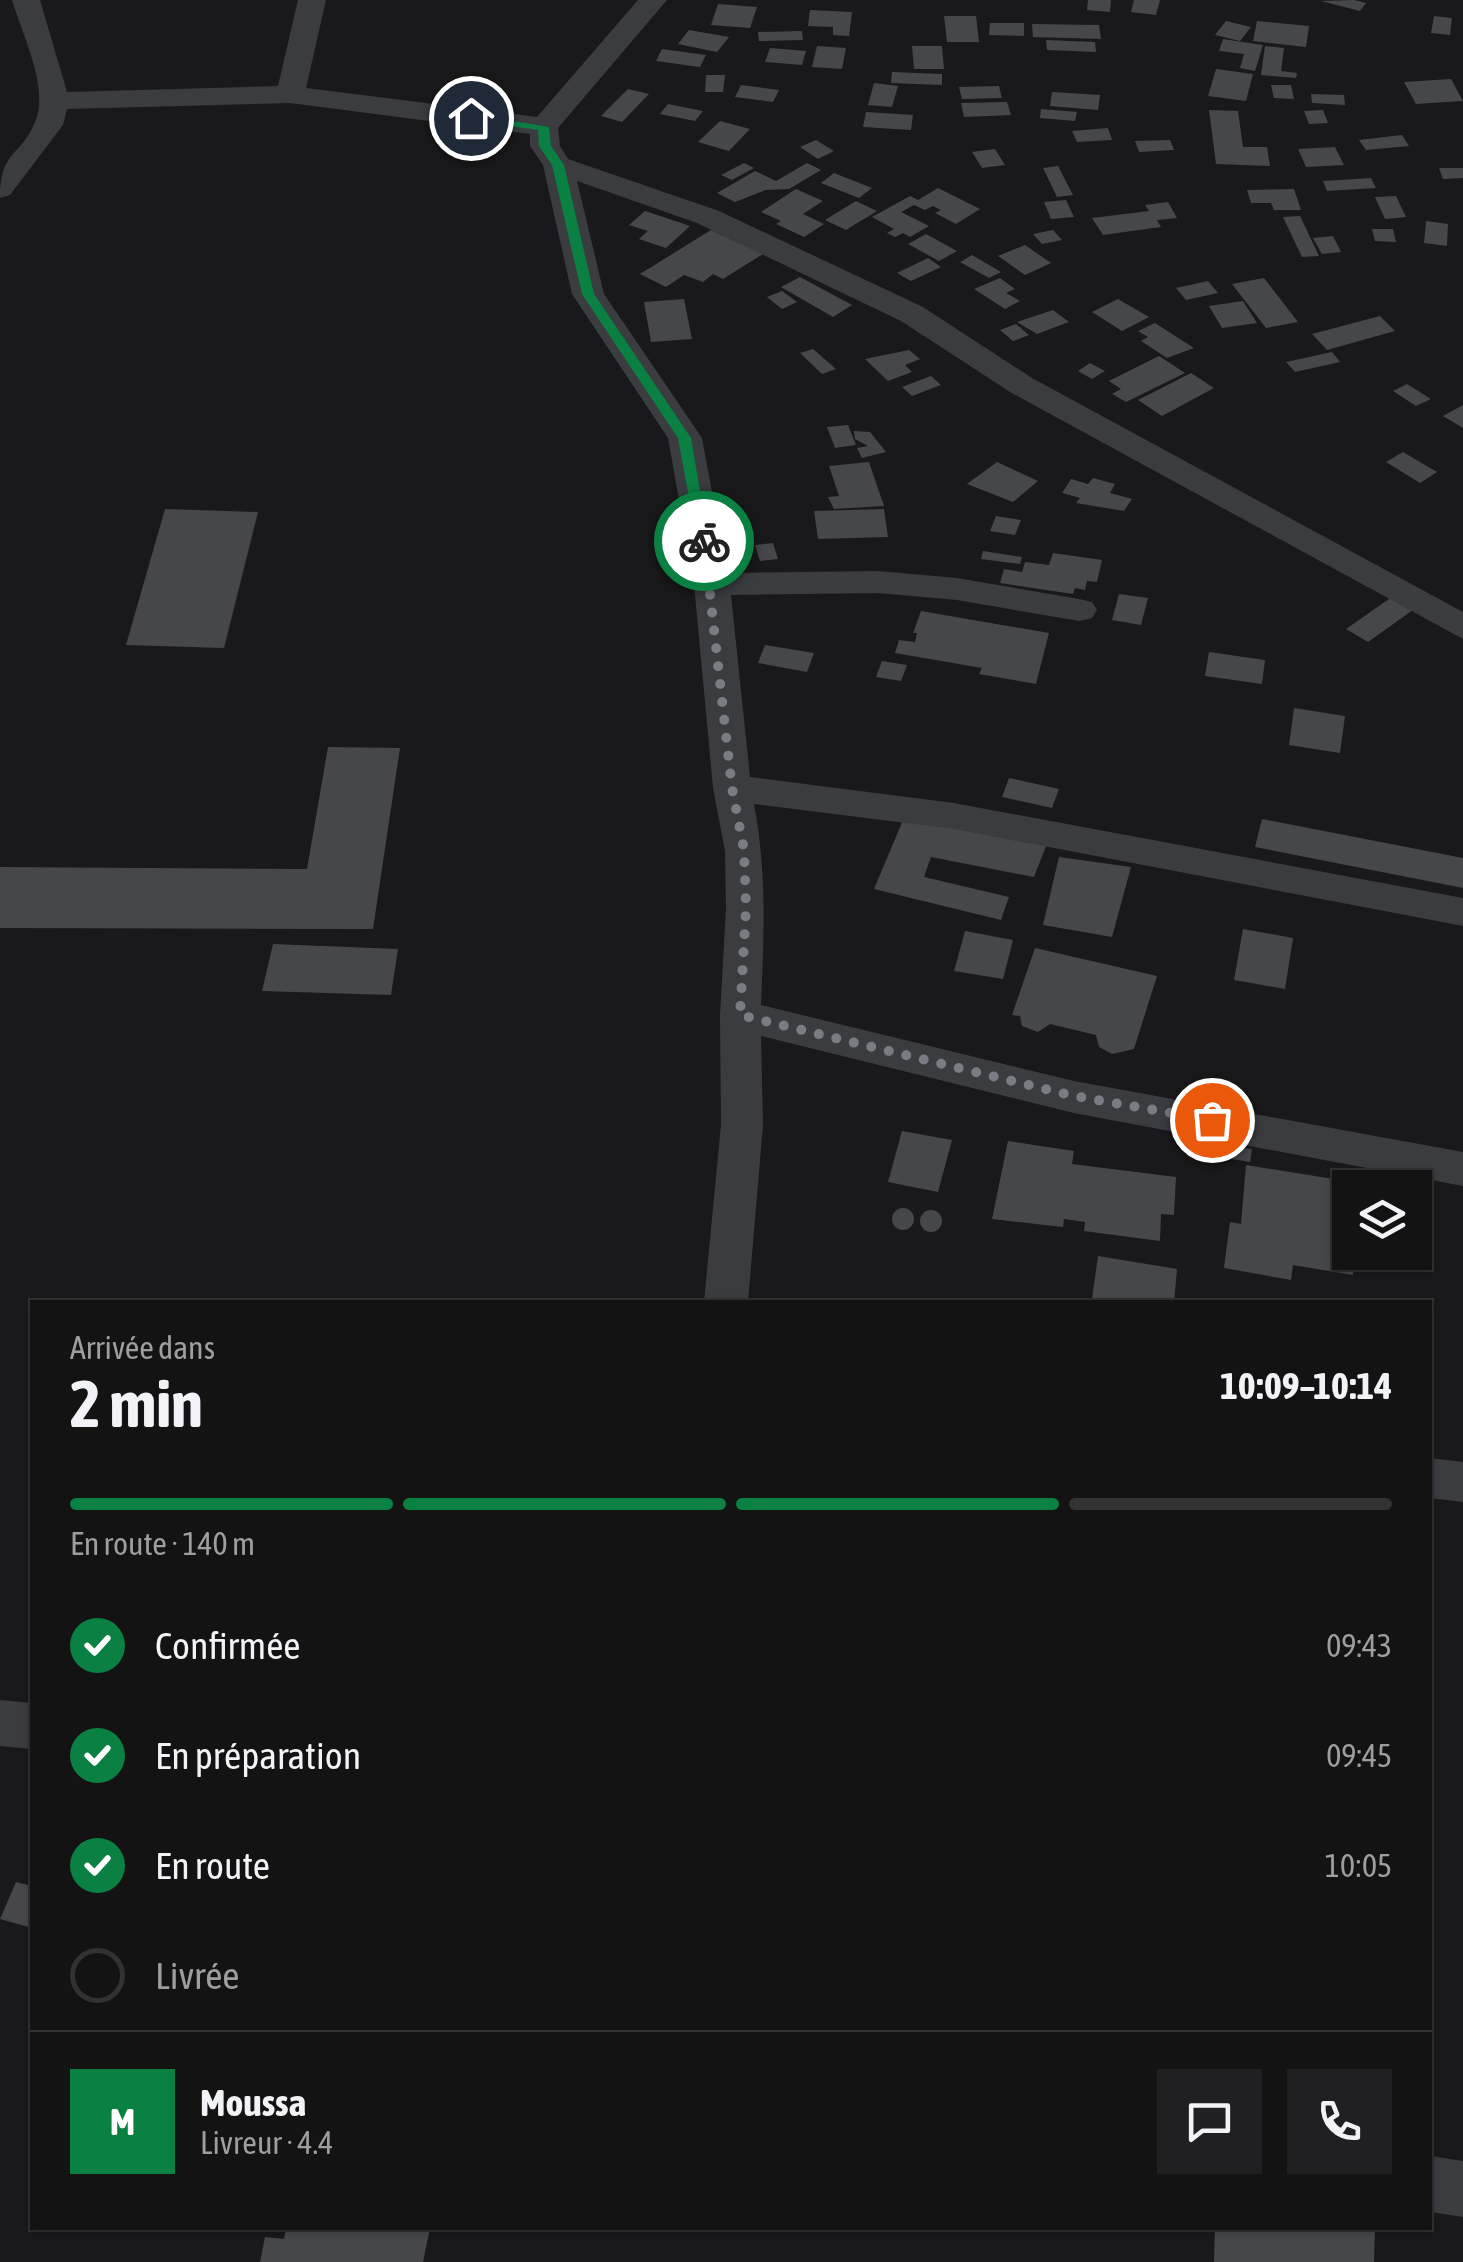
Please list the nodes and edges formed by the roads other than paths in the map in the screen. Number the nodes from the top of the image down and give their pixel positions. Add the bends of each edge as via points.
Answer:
1 (26, 0) edge
2 (312, 0) edge
3 (653, 0) edge
4 (290, 94) junction
5 (55, 101) junction
6 (544, 127) junction
7 (31, 150) junction
8 (0, 152) edge
9 (558, 165) junction
10 (0, 189) edge
11 (712, 584) junction
12 (1079, 610) dead end
13 (1463, 627) edge
14 (732, 788) junction
15 (1463, 912) edge
16 (740, 1015) junction
17 (1463, 1169) edge
18 (726, 1300) edge
19 (1432, 1478) edge
20 (1463, 1482) edge
21 (0, 1722) edge
22 (30, 1726) edge
23 (1432, 2184) edge
24 (1463, 2189) edge

1 - 5 street
2 - 4 street
3 - 6 street
4 - 5 street
4 - 6 street
5 - 7 street via 49,125
6 - 9 street via 545,146
7 - 8 street
7 - 10 street
9 - 11 street via 588,294 685,438
9 - 13 street via 708,218 912,314 1021,385
11 - 12 street via 878,582
11 - 14 street
14 - 15 street via 954,816
14 - 16 street via 744,850
16 - 17 street via 1074,1096
16 - 18 street via 742,1125
19 - 20 street
21 - 22 street
23 - 24 street

